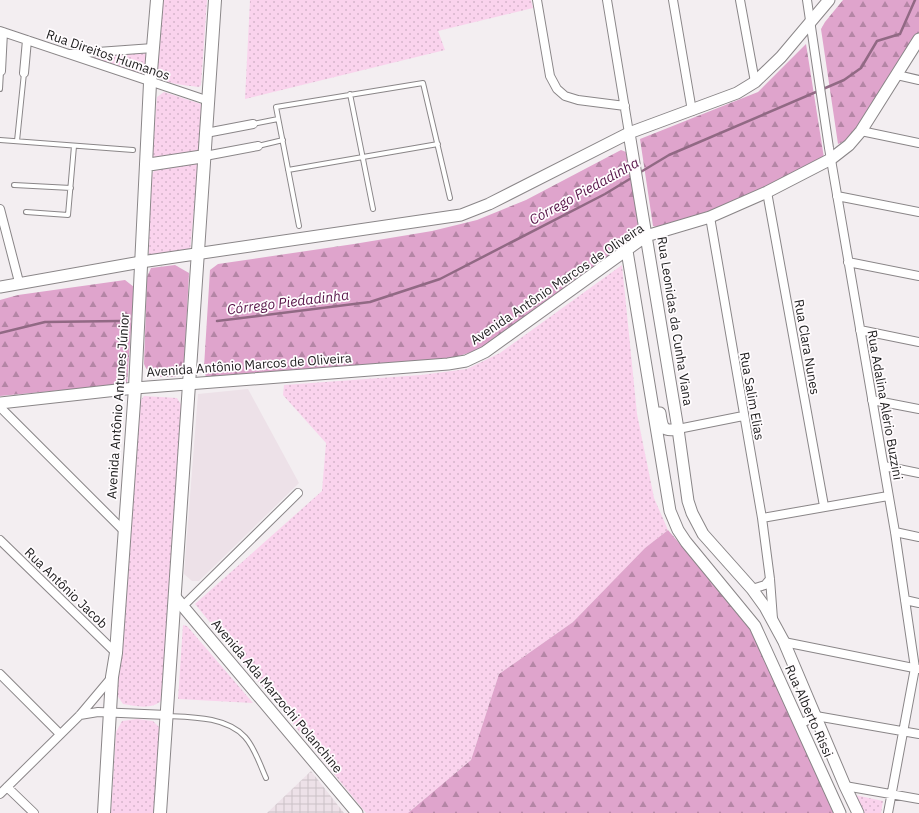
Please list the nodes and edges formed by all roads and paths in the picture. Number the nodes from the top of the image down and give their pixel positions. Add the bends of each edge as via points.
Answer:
1 (158, 0) edge
2 (215, 0) edge
3 (537, 0) edge
4 (607, 0) edge
5 (673, 0) edge
6 (740, 0) edge
7 (807, 0) edge
8 (829, 0) edge
9 (811, 21) junction
10 (2, 32) edge
11 (919, 39) edge
12 (27, 40) junction
13 (153, 48) junction
14 (67, 54) junction
15 (1, 71) edge
16 (24, 73) joint
17 (897, 75) junction
18 (919, 80) edge
19 (755, 82) junction
20 (150, 83) junction
21 (0, 89) edge
22 (350, 94) junction
23 (209, 101) junction
24 (625, 106) junction
25 (692, 111) junction
26 (278, 119) junction
27 (253, 124) joint
28 (861, 131) junction
29 (206, 133) junction
30 (629, 133) junction
31 (0, 140) edge
32 (283, 140) junction
33 (18, 141) junction
34 (919, 143) edge
35 (438, 144) junction
36 (74, 146) junction
37 (258, 146) joint
38 (133, 150) dead end
39 (205, 156) junction
40 (362, 157) junction
41 (831, 159) junction
42 (146, 165) junction
43 (288, 170) junction
44 (14, 186) dead end
45 (71, 188) junction
46 (767, 192) junction
47 (838, 196) junction
48 (450, 198) dead end
49 (373, 209) dead end
50 (0, 210) edge
51 (26, 212) dead end
52 (919, 212) edge
53 (710, 217) junction
54 (299, 226) dead end
55 (646, 231) junction
56 (627, 251) junction
57 (198, 254) junction
58 (141, 262) junction
59 (848, 262) junction
60 (919, 276) edge
61 (19, 282) junction
62 (0, 287) edge
63 (860, 330) junction
64 (919, 342) edge
65 (189, 384) junction
66 (135, 388) junction
67 (651, 392) junction
68 (872, 400) junction
69 (0, 403) edge
70 (0, 407) edge
71 (919, 409) edge
72 (743, 416) junction
73 (678, 429) junction
74 (884, 466) junction
75 (919, 472) edge
76 (298, 493) dead end
77 (888, 496) junction
78 (824, 506) junction
79 (762, 518) junction
80 (123, 530) junction
81 (895, 532) junction
82 (919, 537) edge
83 (0, 540) edge
84 (770, 579) junction
85 (752, 589) junction
86 (175, 597) junction
87 (905, 600) junction
88 (919, 602) edge
89 (183, 606) junction
90 (773, 621) junction
91 (784, 642) junction
92 (116, 653) junction
93 (917, 668) edge
94 (0, 674) edge
95 (112, 677) junction
96 (111, 712) junction
97 (80, 714) junction
98 (167, 716) junction
99 (816, 716) junction
100 (800, 724) junction
101 (904, 731) junction
102 (60, 734) junction
103 (919, 734) edge
104 (266, 778) dead end
105 (845, 786) junction
106 (7, 787) junction
107 (0, 794) edge
108 (892, 794) junction
109 (919, 799) edge
110 (34, 813) edge
111 (104, 813) edge
112 (160, 813) edge
113 (357, 813) edge
114 (840, 813) edge
115 (858, 813) edge
116 (888, 813) edge

1 - 13 main road, Avenida Antônio Antunes Júnior
2 - 23 main road
3 - 24 street via 550,76 557,89 565,96 578,100
4 - 24 street, Rua Leonidas da Cunha Viana
5 - 25 street
6 - 19 street
7 - 9 street, Rua Adalina Alério Buzzini
8 - 9 main road
9 - 19 main road
9 - 41 street, Rua Adalina Alério Buzzini
10 - 12 street, Rua Direitos Humanos
10 - 15 street
11 - 17 main road, Avenida Antônio Marcos de Oliveira
12 - 14 street, Rua Direitos Humanos
12 - 16 street
13 - 14 street
13 - 20 main road, Avenida Antônio Antunes Júnior
14 - 20 street, Rua Direitos Humanos
15 - 21 lane
16 - 33 lane
17 - 18 street
17 - 28 main road, Avenida Antônio Marcos de Oliveira
19 - 25 main road via 737,93
20 - 23 street, Rua Direitos Humanos
20 - 42 main road, Avenida Antônio Antunes Júnior
22 - 26 lane via 276,107
22 - 35 lane via 423,83
22 - 40 lane
23 - 29 main road
24 - 30 street, Rua Leonidas da Cunha Viana
25 - 30 main road
26 - 27 lane
26 - 32 lane
27 - 29 street
28 - 34 street
28 - 41 main road, Avenida Antônio Marcos de Oliveira via 849,145
29 - 39 main road
30 - 55 main road, Rua Leonidas da Cunha Viana
30 - 57 main road via 489,204 461,215
31 - 33 lane
32 - 37 lane
32 - 43 lane
33 - 36 lane
35 - 40 lane
35 - 48 lane
36 - 38 lane
36 - 45 lane
37 - 39 street
39 - 42 main road
39 - 57 main road
40 - 43 lane
40 - 49 lane
41 - 46 main road, Avenida Antônio Marcos de Oliveira
41 - 47 street, Rua Adalina Alério Buzzini
42 - 58 main road, Avenida Antônio Antunes Júnior
43 - 54 lane
44 - 45 lane
45 - 51 lane via 68,215
46 - 53 main road, Avenida Antônio Marcos de Oliveira
46 - 78 street, Rua Clara Nunes
47 - 52 street
47 - 59 street, Rua Adalina Alério Buzzini
50 - 61 street
53 - 55 main road, Avenida Antônio Marcos de Oliveira
53 - 72 street, Rua Salim Elias
55 - 56 main road, Avenida Antônio Marcos de Oliveira
55 - 73 main road, Rua Leonidas da Cunha Viana
56 - 65 main road, Avenida Antônio Marcos de Oliveira via 485,352 466,361
56 - 67 main road
57 - 58 main road
57 - 65 main road
58 - 61 main road
58 - 66 main road, Avenida Antônio Antunes Júnior
59 - 60 street
59 - 63 street, Rua Adalina Alério Buzzini
61 - 62 main road
63 - 64 street
63 - 68 street, Rua Adalina Alério Buzzini
65 - 66 main road, Avenida Antônio Marcos de Oliveira
65 - 86 main road
66 - 69 main road, Avenida Antônio Marcos de Oliveira
66 - 80 main road, Avenida Antônio Antunes Júnior
67 - 73 main road via 658,400 662,425 668,430
67 - 100 main road, Rua Alberto Rissi via 670,511 678,530 751,620
68 - 71 street
68 - 74 street, Rua Adalina Alério Buzzini
70 - 80 street
72 - 73 street
72 - 79 street, Rua Salim Elias
73 - 85 main road, Rua Leonidas da Cunha Viana via 692,513 703,534
74 - 75 street
74 - 77 street, Rua Adalina Alério Buzzini
76 - 89 street
77 - 78 street
77 - 81 street, Rua Adalina Alério Buzzini
78 - 79 street
79 - 84 street, Rua Salim Elias
80 - 92 main road, Avenida Antônio Antunes Júnior
81 - 82 street
81 - 87 street, Rua Adalina Alério Buzzini
83 - 92 street, Rua Antônio Jacob
84 - 85 street via 760,588
84 - 90 street, Rua Salim Elias
85 - 90 main road, Rua Leonidas da Cunha Viana
86 - 89 main road, Avenida Ada Marzochi Polanchine
86 - 98 main road
87 - 88 street
87 - 93 street, Rua Adalina Alério Buzzini
89 - 113 main road, Avenida Ada Marzochi Polanchine
90 - 91 main road, Rua Alberto Rissi
91 - 93 street
91 - 99 main road, Rua Alberto Rissi
92 - 95 main road, Avenida Antônio Antunes Júnior
93 - 101 street, Rua Adalina Alério Buzzini
94 - 102 street
95 - 96 main road, Avenida Antônio Antunes Júnior
95 - 97 street
96 - 97 street
96 - 98 street
96 - 111 main road, Avenida Antônio Antunes Júnior
97 - 102 street
98 - 104 lane via 221,722 233,728 251,745
98 - 112 main road
99 - 100 street
99 - 101 street
99 - 105 main road, Rua Alberto Rissi
100 - 114 main road, Rua Alberto Rissi
101 - 103 street
101 - 108 street, Rua Adalina Alério Buzzini
102 - 106 street
105 - 108 street
105 - 115 main road, Rua Alberto Rissi
106 - 107 street
106 - 110 street
108 - 109 street
108 - 116 street, Rua Adalina Alério Buzzini

